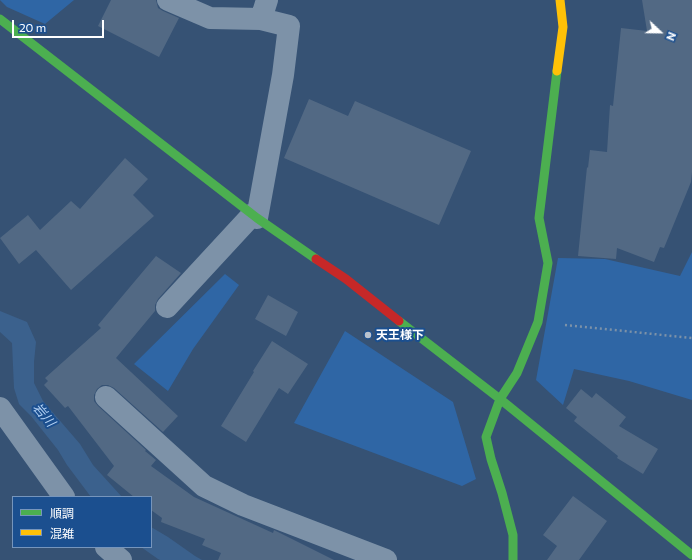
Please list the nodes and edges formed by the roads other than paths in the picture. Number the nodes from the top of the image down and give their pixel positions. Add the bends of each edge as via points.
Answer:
1 (168, 0) edge
2 (560, 0) edge
3 (264, 10) edge
4 (0, 19) edge
5 (255, 216) junction
6 (167, 307) dead end
7 (106, 397) dead end
8 (500, 399) junction
9 (0, 408) edge
10 (63, 496) edge
11 (107, 548) edge
12 (692, 555) edge
13 (121, 560) edge
14 (386, 560) edge
15 (513, 560) edge

1 - 3 street via 210,18
2 - 8 street via 564,27 539,218 548,263 538,322 517,373
3 - 5 street via 289,26 283,75
4 - 5 street
5 - 6 street
5 - 8 street via 346,279
7 - 14 street via 204,486 243,505
8 - 12 street
8 - 15 street via 486,437 513,535
9 - 10 street
11 - 13 street

